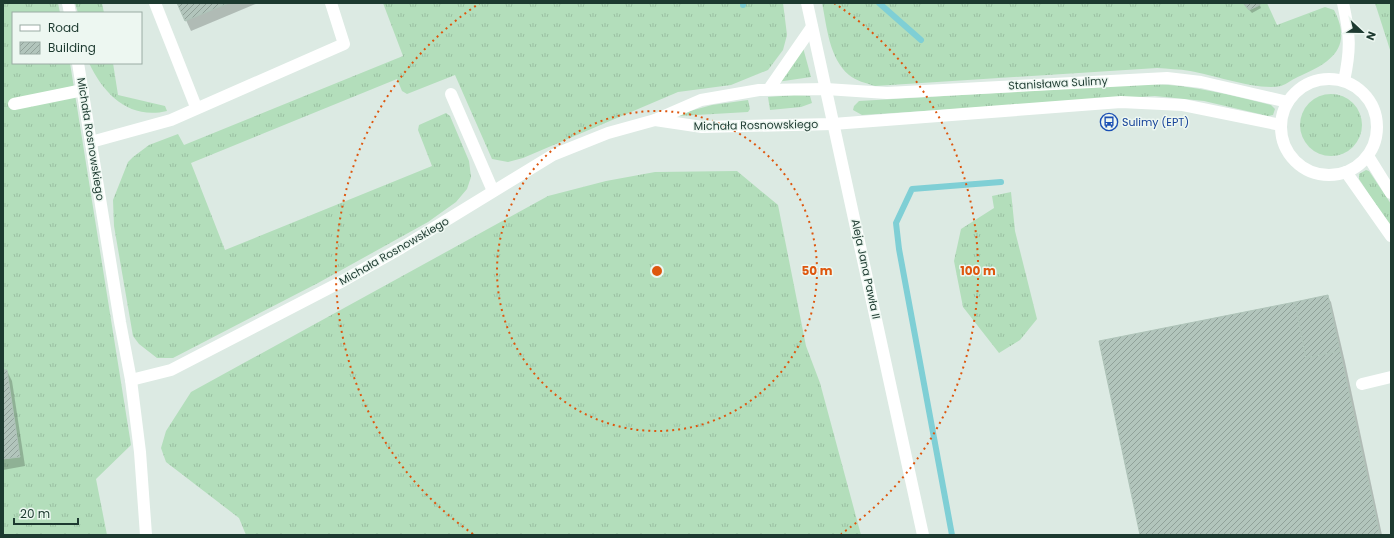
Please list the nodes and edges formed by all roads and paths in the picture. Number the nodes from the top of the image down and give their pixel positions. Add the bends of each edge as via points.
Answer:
1 (155, 3) edge
2 (332, 3) edge
3 (807, 3) edge
4 (1343, 3) edge
5 (812, 27) junction
6 (78, 64) edge
7 (1344, 81) junction
8 (769, 89) junction
9 (826, 89) junction
10 (83, 90) junction
11 (451, 94) dead end
12 (1288, 102) junction
13 (14, 104) dead end
14 (196, 108) junction
15 (656, 120) junction
16 (833, 124) junction
17 (1281, 125) junction
18 (91, 142) junction
19 (1368, 156) junction
20 (1346, 172) junction
21 (493, 191) junction
22 (1391, 193) edge
23 (1391, 236) edge
24 (1391, 377) edge
25 (131, 380) junction
26 (1362, 384) dead end
27 (146, 535) edge
28 (923, 535) edge

1 - 14 street
2 - 14 street via 344,44
3 - 5 street, Aleja Jana Pawła II
4 - 7 street via 1350,33 1350,55
5 - 8 street
5 - 9 street, Aleja Jana Pawła II
6 - 10 street, Michała Rosnowskiego
7 - 12 street via 1328,79 1313,82 1299,90
7 - 19 street via 1360,90 1372,104 1377,127 1376,139
8 - 9 street, Michała Rosnowskiego
8 - 15 street, Michała Rosnowskiego via 701,100
9 - 12 street, Stanisława Sulimy via 887,93 1167,78 1201,82
9 - 16 street, Aleja Jana Pawła II
10 - 13 street
10 - 18 street, Michała Rosnowskiego
11 - 21 street
12 - 17 street
14 - 18 street via 171,120
15 - 16 street, Michała Rosnowskiego via 702,128
15 - 21 street, Michała Rosnowskiego via 608,133 553,155
16 - 17 street, Stanisława Sulimy via 1121,102 1183,105
16 - 28 street, Aleja Jana Pawła II
17 - 20 street via 1283,141 1290,155 1301,166 1315,173 1330,175
18 - 25 street, Michała Rosnowskiego
19 - 20 street via 1358,166
19 - 22 street
20 - 23 street
21 - 25 street, Michała Rosnowskiego via 402,248 339,283 171,370
24 - 26 street
25 - 27 street, Michała Rosnowskiego via 140,452

